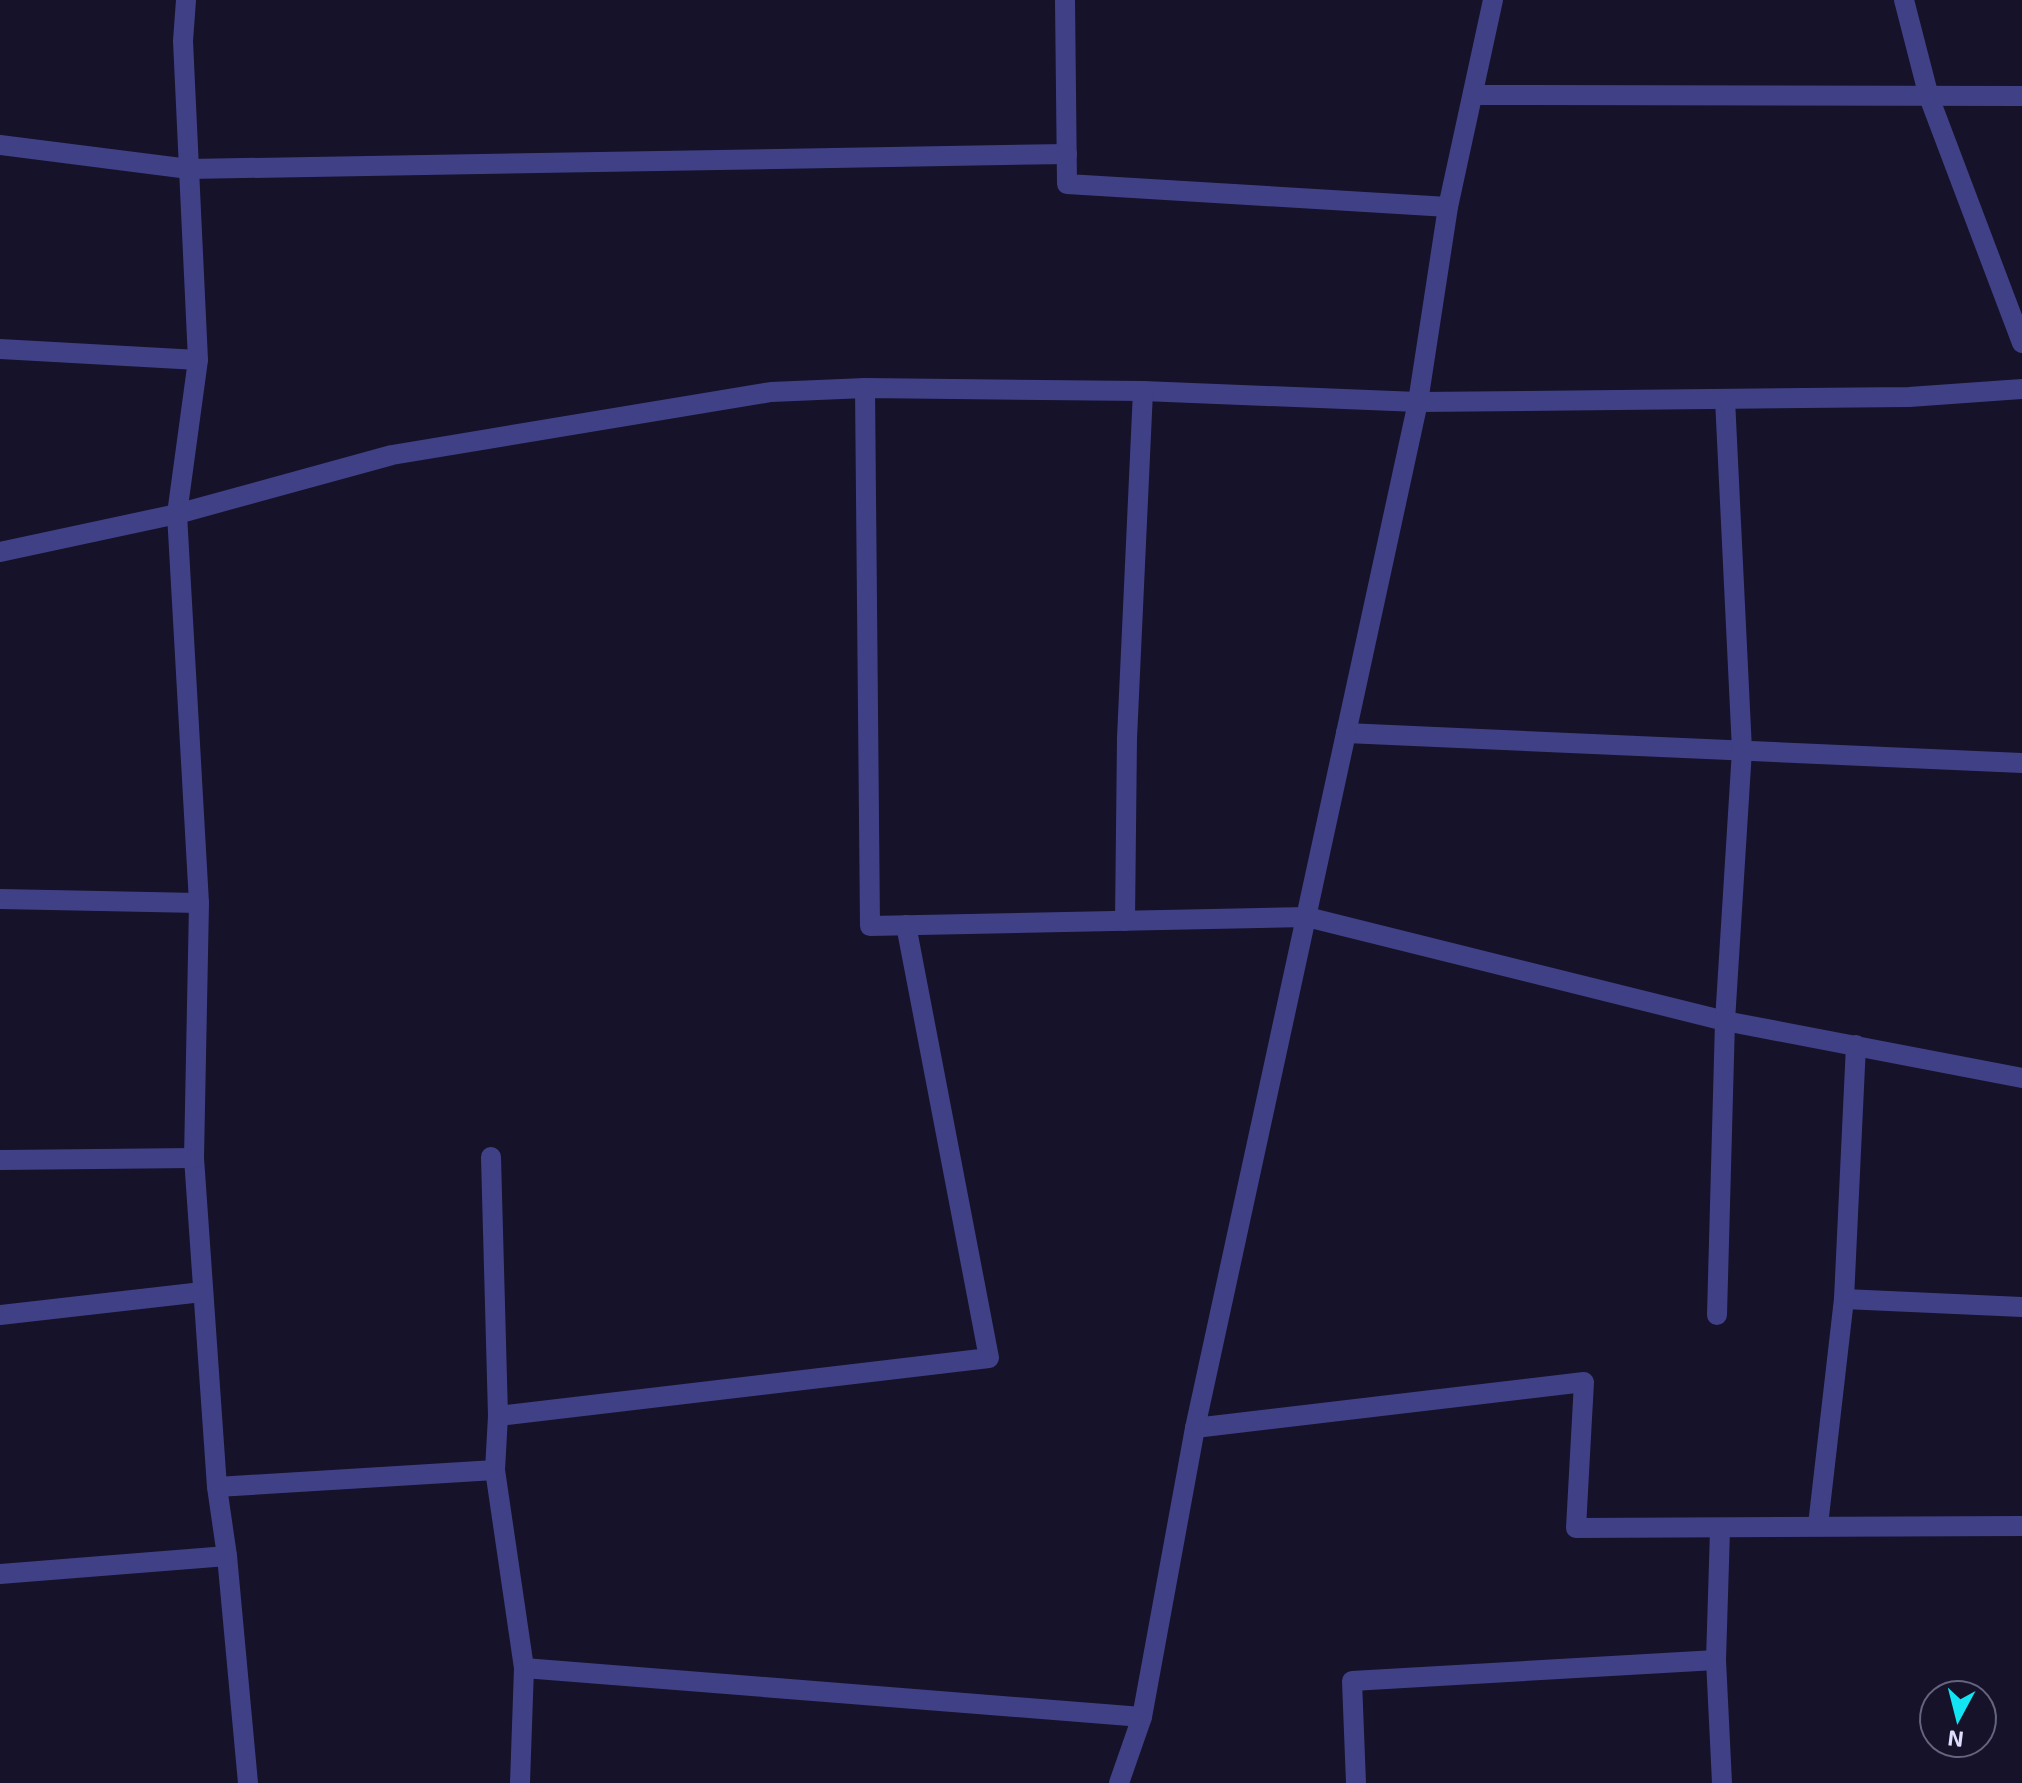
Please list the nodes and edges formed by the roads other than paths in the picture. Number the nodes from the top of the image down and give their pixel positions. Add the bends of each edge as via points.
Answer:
1 (186, 0) edge
2 (1065, 0) edge
3 (1493, 0) edge
4 (1904, 0) edge
5 (1475, 95) junction
6 (2022, 96) edge
7 (1929, 97) junction
8 (0, 145) edge
9 (1067, 154) junction
10 (189, 169) junction
11 (1448, 207) junction
12 (2022, 343) edge
13 (0, 349) edge
14 (198, 360) junction
15 (865, 388) junction
16 (2022, 389) edge
17 (1143, 391) junction
18 (1725, 399) junction
19 (1418, 402) junction
20 (177, 514) junction
21 (0, 552) edge
22 (1346, 733) junction
23 (1742, 750) junction
24 (2022, 763) edge
25 (0, 899) edge
26 (199, 903) junction
27 (1307, 917) junction
28 (1125, 921) junction
29 (906, 925) junction
30 (1725, 1021) junction
31 (1856, 1045) junction
32 (2022, 1078) edge
33 (491, 1157) dead end
34 (194, 1158) junction
35 (0, 1160) edge
36 (202, 1292) junction
37 (1844, 1299) junction
38 (2022, 1307) edge
39 (0, 1315) edge
40 (1717, 1315) dead end
41 (498, 1416) junction
42 (1195, 1428) junction
43 (495, 1470) junction
44 (217, 1487) junction
45 (1818, 1525) junction
46 (2022, 1526) edge
47 (1720, 1530) junction
48 (227, 1556) junction
49 (0, 1574) edge
50 (1716, 1660) junction
51 (524, 1668) junction
52 (1142, 1717) junction
53 (248, 1783) edge
54 (520, 1783) edge
55 (1119, 1783) edge
56 (1356, 1783) edge
57 (1722, 1783) edge

1 - 10 street
2 - 9 street
3 - 5 street
4 - 7 street
5 - 7 street
5 - 11 street
6 - 7 street
7 - 12 street
8 - 10 street
9 - 10 street
9 - 11 street via 1067,184
10 - 14 street
11 - 19 street
13 - 14 street
14 - 20 street
15 - 17 street
15 - 20 street via 771,392 392,455
15 - 29 street via 870,926
16 - 18 street via 1909,397
17 - 19 street
17 - 28 street via 1127,738
18 - 19 street
18 - 23 street
19 - 22 street
20 - 21 street
20 - 26 street
22 - 23 street
22 - 27 street
23 - 24 street
23 - 30 street
25 - 26 street
26 - 34 street
27 - 28 street
27 - 30 street
27 - 42 street
28 - 29 street
29 - 41 street via 989,1358
30 - 31 street
30 - 40 street
31 - 32 street
31 - 37 street
33 - 41 street
34 - 35 street
34 - 36 street
36 - 39 street
36 - 44 street
37 - 38 street
37 - 45 street
41 - 43 street
42 - 47 street via 1584,1382 1576,1528
42 - 52 street
43 - 44 street
43 - 51 street
44 - 48 street
45 - 46 street
45 - 47 street
47 - 50 street
48 - 49 street
48 - 53 street
50 - 56 street via 1352,1681
50 - 57 street
51 - 52 street
51 - 54 street
52 - 55 street

